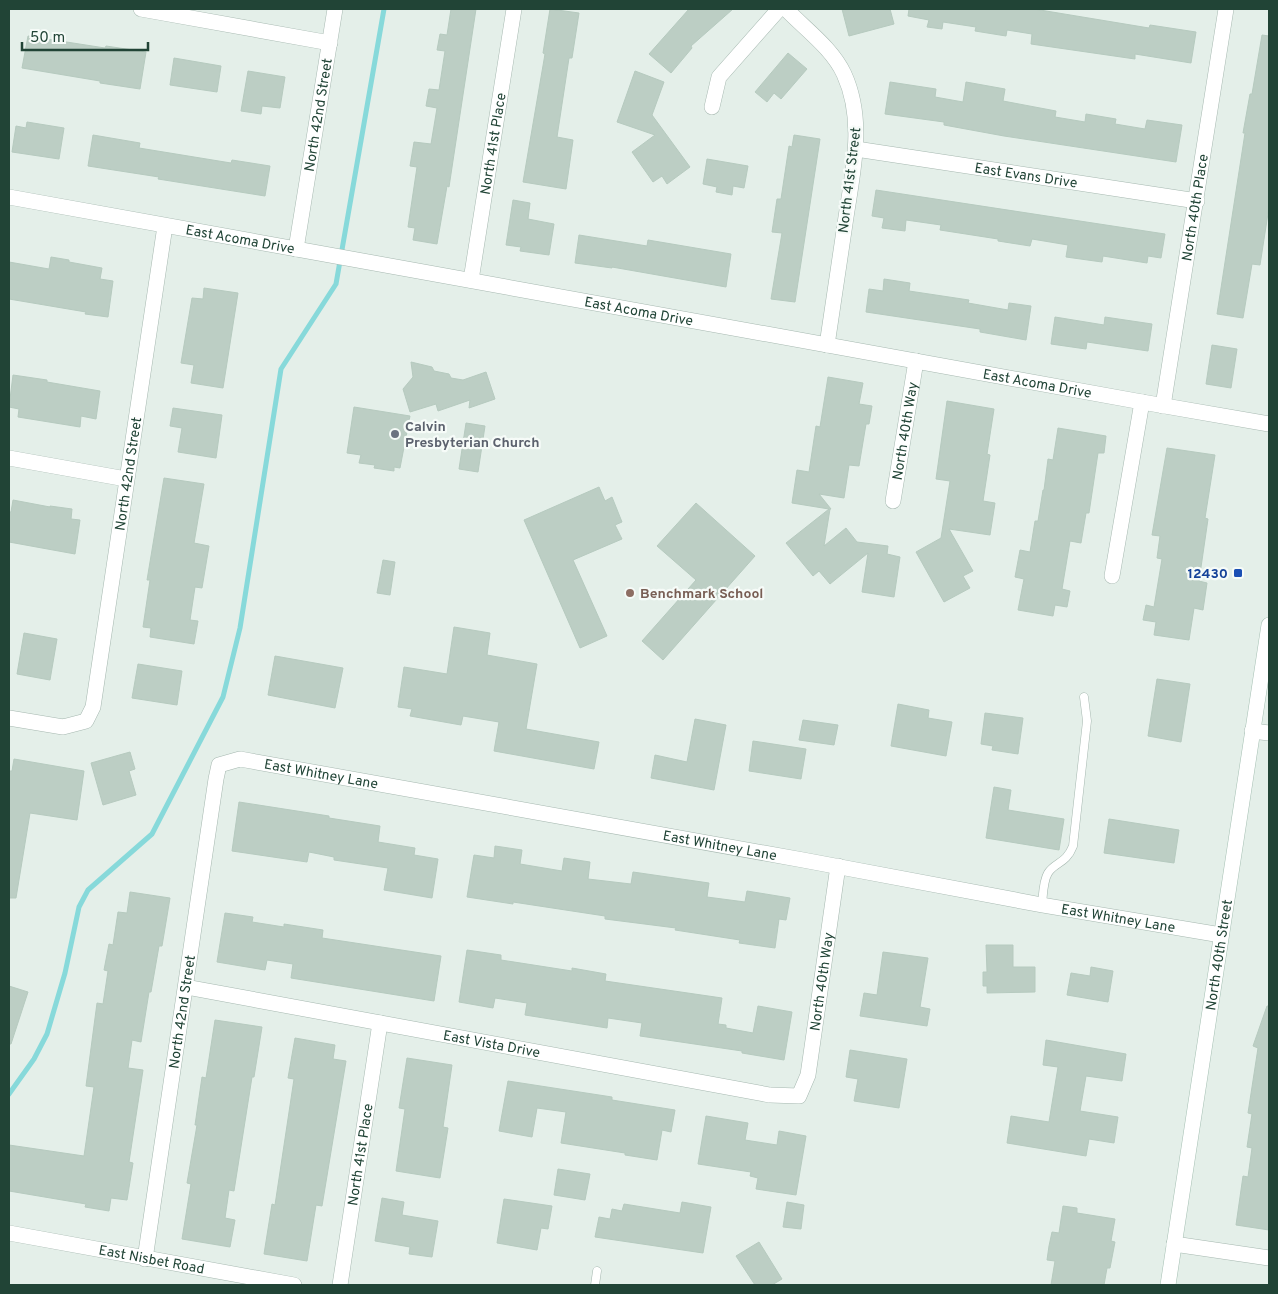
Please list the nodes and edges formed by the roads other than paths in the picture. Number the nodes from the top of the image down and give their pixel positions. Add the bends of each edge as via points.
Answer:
1 (141, 9) edge
2 (335, 9) edge
3 (514, 9) edge
4 (779, 9) edge
5 (786, 9) edge
6 (1226, 9) edge
7 (330, 43) junction
8 (712, 107) dead end
9 (856, 149) junction
10 (9, 198) edge
11 (1197, 200) junction
12 (165, 226) junction
13 (296, 249) junction
14 (471, 280) junction
15 (827, 345) junction
16 (916, 361) junction
17 (1142, 402) junction
18 (1163, 406) junction
19 (1269, 424) edge
20 (9, 458) edge
21 (126, 479) junction
22 (893, 501) dead end
23 (1112, 576) dead end
24 (1269, 625) edge
25 (1084, 696) dead end
26 (9, 718) edge
27 (1252, 731) junction
28 (1269, 733) edge
29 (220, 765) joint
30 (838, 866) junction
31 (1042, 905) junction
32 (1221, 935) junction
33 (186, 987) junction
34 (380, 1023) junction
35 (799, 1096) joint
36 (9, 1233) edge
37 (1174, 1244) junction
38 (1269, 1258) edge
39 (145, 1259) junction
40 (597, 1271) dead end
41 (294, 1285) edge
42 (340, 1285) edge
43 (594, 1285) edge
44 (1168, 1285) edge

1 - 7 street
2 - 7 street, North 42nd Street
3 - 14 street, North 41st Place
4 - 8 street via 719,77
5 - 9 street, North 41st Street via 844,72 856,112
6 - 11 street, North 40th Place
7 - 13 street, North 42nd Street
9 - 11 street, East Evans Drive
9 - 15 street, North 41st Street
10 - 12 street, East Acoma Drive
11 - 18 street, North 40th Place
12 - 13 street, East Acoma Drive
12 - 21 street, North 42nd Street
13 - 14 street, East Acoma Drive
14 - 15 street, East Acoma Drive
15 - 16 street, East Acoma Drive
16 - 17 street, East Acoma Drive
16 - 22 street, North 40th Way
17 - 18 street, East Acoma Drive
17 - 23 street
18 - 19 street, East Acoma Drive
20 - 21 street
21 - 26 street, North 42nd Street via 93,707 86,721 63,727
24 - 27 street, North 40th Street
25 - 31 lane via 1087,720 1073,846 1069,856 1049,871
27 - 28 street
27 - 32 street, North 40th Street
29 - 30 street, East Whitney Lane via 240,759
29 - 33 street, North 42nd Street
30 - 31 street, East Whitney Lane
30 - 35 street, North 40th Way via 808,1075
31 - 32 street, East Whitney Lane
32 - 37 street, North 40th Street
33 - 34 street, East Vista Drive
33 - 39 street, North 42nd Street
34 - 35 street, East Vista Drive via 770,1095
34 - 42 street, North 41st Place
36 - 39 street, East Nisbet Road
37 - 38 street
37 - 44 street, North 40th Street
39 - 41 street, East Nisbet Road
40 - 43 lane

